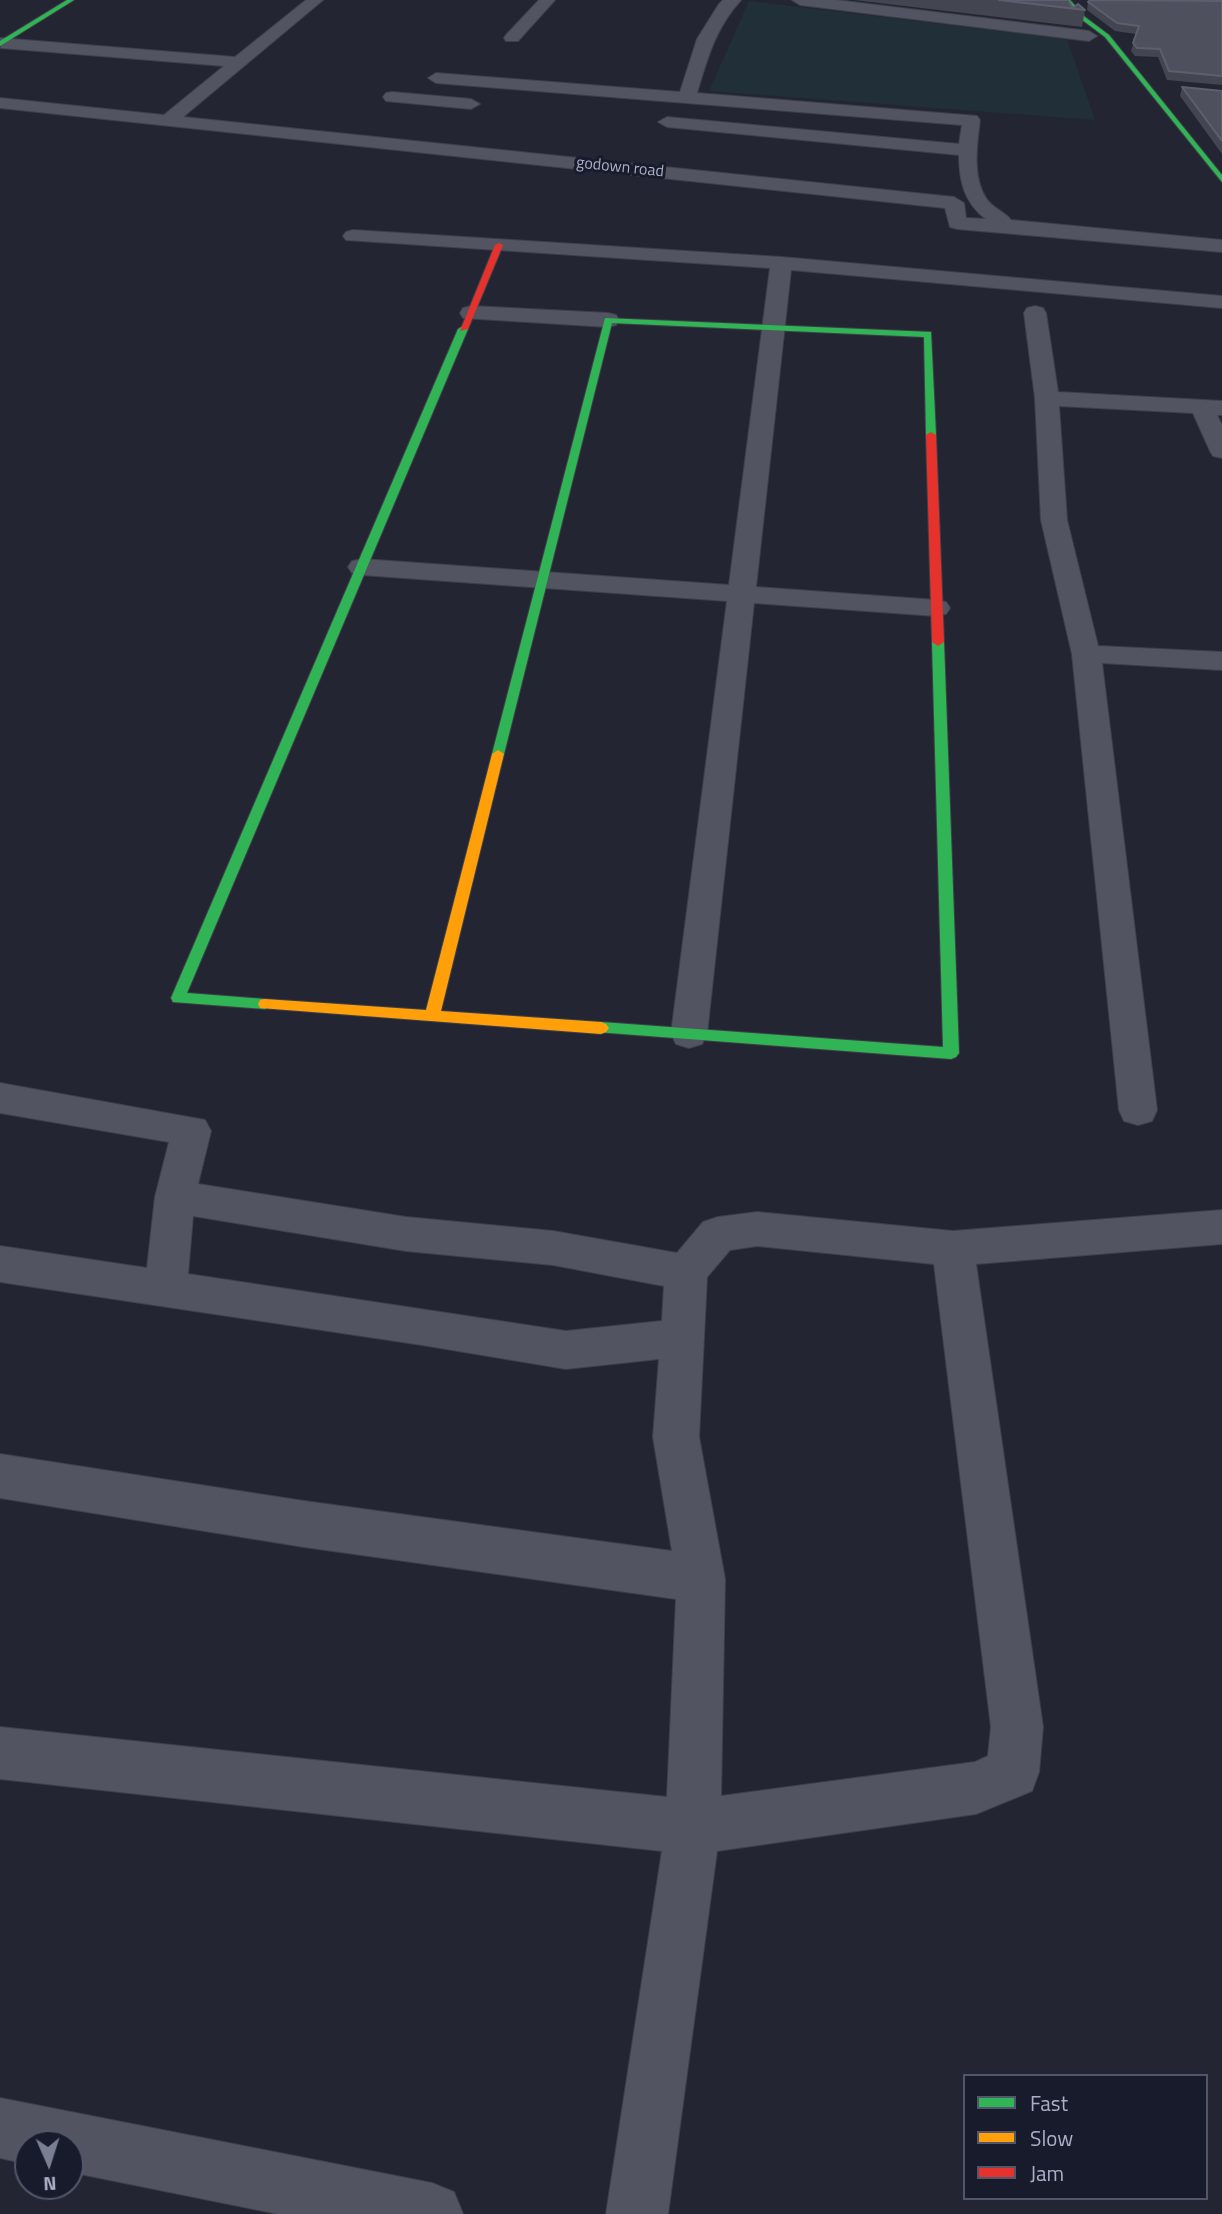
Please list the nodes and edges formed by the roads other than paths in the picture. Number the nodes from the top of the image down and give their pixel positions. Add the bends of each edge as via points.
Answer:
1 (71, 0) edge
2 (315, 0) edge
3 (547, 0) edge
4 (733, 0) edge
5 (800, 0) edge
6 (1067, 0) edge
7 (1083, 18) junction
8 (1089, 36) junction
9 (512, 38) dead end
10 (1, 44) edge
11 (239, 62) junction
12 (436, 78) dead end
13 (1127, 85) junction
14 (1147, 86) junction
15 (1172, 88) dead end
16 (392, 97) dead end
17 (687, 97) junction
18 (0, 103) edge
19 (488, 106) dead end
20 (167, 121) junction
21 (653, 121) dead end
22 (1174, 147) dead end
23 (968, 150) junction
24 (1222, 180) edge
25 (1010, 226) junction
26 (353, 236) dead end
27 (499, 245) junction
28 (1222, 246) edge
29 (781, 263) junction
30 (1222, 302) edge
31 (471, 313) junction
32 (1035, 313) dead end
33 (608, 320) junction
34 (774, 327) junction
35 (1047, 398) junction
36 (1212, 408) edge
37 (1222, 451) edge
38 (362, 566) junction
39 (543, 580) junction
40 (742, 594) junction
41 (936, 608) junction
42 (1086, 654) junction
43 (1222, 662) edge
44 (432, 1016) junction
45 (688, 1034) junction
46 (0, 1098) edge
47 (1138, 1110) dead end
48 (175, 1197) junction
49 (1222, 1227) edge
50 (953, 1248) junction
51 (0, 1264) edge
52 (686, 1272) junction
53 (166, 1287) junction
54 (682, 1338) junction
55 (0, 1476) edge
56 (702, 1579) junction
57 (0, 1754) edge
58 (693, 1827) junction
59 (0, 2127) edge
60 (432, 2214) edge
61 (637, 2214) edge

1 - 10 street
2 - 11 street
3 - 9 street
4 - 17 street via 705,39
5 - 8 street
6 - 7 street
7 - 8 street
7 - 14 street via 1107,36
8 - 13 street
10 - 11 street
11 - 20 street
12 - 17 street
13 - 14 street
13 - 22 street
14 - 15 street
14 - 24 street
16 - 19 street
17 - 23 street via 971,120
18 - 20 street, godown road
20 - 25 street, godown road via 954,203 957,223
21 - 23 street
23 - 25 street via 972,185 982,206
25 - 28 street, godown road
26 - 27 street
27 - 29 street
27 - 31 street
29 - 30 street
29 - 34 street
31 - 33 street
31 - 38 street
32 - 35 street
33 - 34 street
33 - 39 street
34 - 40 street
34 - 41 street via 928,334
35 - 36 street
35 - 42 street via 1054,520
36 - 37 street
38 - 39 street
38 - 44 street via 178,998
39 - 40 street
39 - 44 street
40 - 41 street
40 - 45 street
41 - 45 street via 951,1053
42 - 43 street
42 - 47 street
44 - 45 street
46 - 48 street via 191,1131
48 - 52 street via 406,1234 553,1248
48 - 53 street
49 - 50 street
50 - 52 street via 757,1229 718,1234
50 - 58 street via 1017,1727 1013,1772 976,1788
51 - 53 street
52 - 54 street
53 - 54 street via 565,1350
54 - 56 street via 676,1437
55 - 56 street
56 - 58 street
57 - 58 street
58 - 61 street
59 - 60 street

